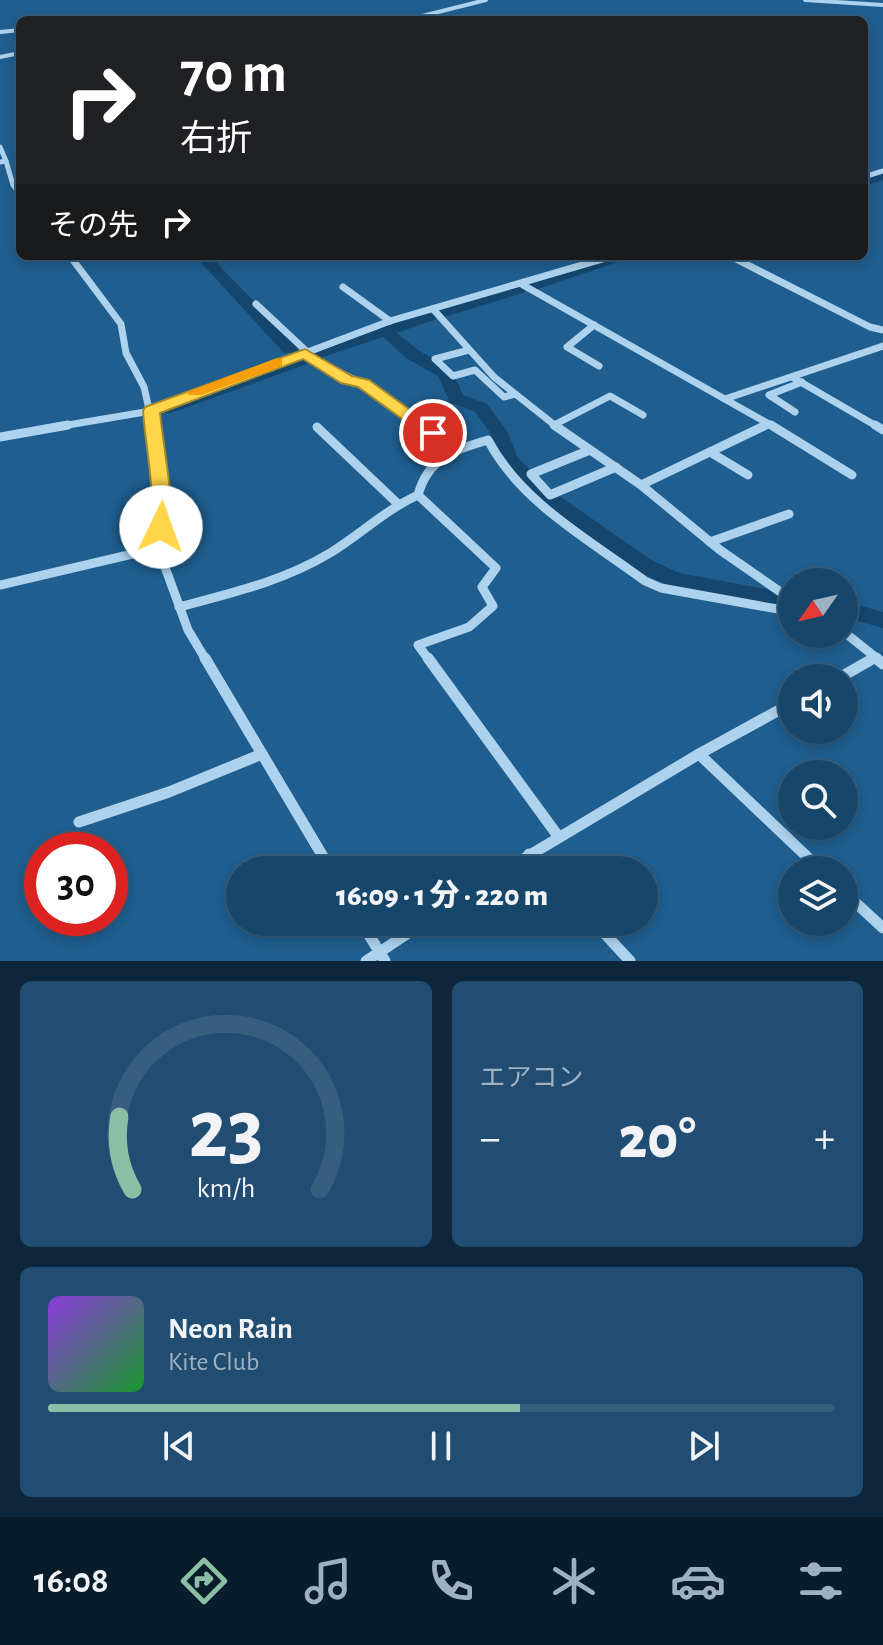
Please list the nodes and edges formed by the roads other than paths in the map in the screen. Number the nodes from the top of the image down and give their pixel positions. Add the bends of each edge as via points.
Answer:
1 (486, 0) edge
2 (805, 0) edge
3 (872, 2) edge
4 (883, 5) edge
5 (422, 16) edge
6 (0, 147) edge
7 (3, 162) edge
8 (16, 189) edge
9 (73, 260) edge
10 (601, 260) edge
11 (738, 260) edge
12 (523, 285) junction
13 (343, 287) dead end
14 (256, 304) dead end
15 (433, 309) junction
16 (390, 321) junction
17 (594, 325) junction
18 (883, 330) edge
19 (883, 346) edge
20 (469, 350) junction
21 (305, 354) junction
22 (599, 366) dead end
23 (792, 377) junction
24 (802, 382) junction
25 (515, 394) junction
26 (725, 399) junction
27 (151, 411) junction
28 (795, 412) dead end
29 (643, 415) dead end
30 (769, 424) junction
31 (554, 425) junction
32 (317, 427) dead end
33 (883, 430) edge
34 (0, 437) edge
35 (456, 450) junction
36 (590, 450) junction
37 (710, 452) junction
38 (616, 467) junction
39 (748, 475) dead end
40 (852, 475) dead end
41 (641, 485) junction
42 (418, 495) junction
43 (397, 503) junction
44 (789, 514) dead end
45 (710, 542) junction
46 (158, 548) junction
47 (0, 585) edge
48 (778, 590) edge
49 (179, 607) junction
50 (778, 609) edge
51 (858, 644) edge
52 (879, 661) edge
53 (858, 670) edge
54 (778, 711) edge
55 (262, 754) junction
56 (699, 754) junction
57 (79, 822) dead end
58 (558, 836) junction
59 (529, 854) joint
60 (323, 856) edge
61 (526, 856) edge
62 (806, 856) edge
63 (858, 905) edge
64 (883, 928) edge
65 (369, 936) edge
66 (408, 936) edge
67 (607, 936) edge
68 (382, 957) edge
69 (366, 961) edge
70 (630, 961) edge

1 - 5 street
2 - 3 street
3 - 4 street
6 - 7 street
7 - 8 street
9 - 27 street via 121,324 126,353
10 - 12 street
11 - 18 street
12 - 15 street
12 - 17 street
13 - 16 street
14 - 21 street
15 - 16 street
15 - 20 street
16 - 21 street
17 - 22 street via 567,347
17 - 26 street
19 - 23 street
20 - 25 street
20 - 25 street via 435,359 453,376 475,370 504,397
21 - 27 street
21 - 35 street via 363,384
23 - 24 street
23 - 26 street
24 - 28 street via 769,395
24 - 33 street
25 - 31 street
26 - 30 street
27 - 34 street
27 - 46 street via 163,492
29 - 31 street via 610,396
30 - 37 street
30 - 40 street
31 - 36 street
32 - 43 street
35 - 42 street via 438,457 420,482
35 - 50 street via 488,440 536,501 645,581
36 - 38 street
36 - 38 street via 531,474 550,495
37 - 39 street
37 - 41 street
38 - 41 street
41 - 45 street
42 - 43 street
42 - 58 street via 496,568 482,587 493,606 487,615 418,645
43 - 49 street via 330,553 263,584
44 - 45 street
45 - 48 street
46 - 47 street
46 - 49 street
49 - 55 street
51 - 52 street
52 - 53 street
54 - 56 street
55 - 57 street
55 - 60 street
56 - 58 street
56 - 62 street
58 - 59 street
59 - 61 street
63 - 64 street
65 - 68 street
66 - 68 street
67 - 70 street
68 - 69 street

